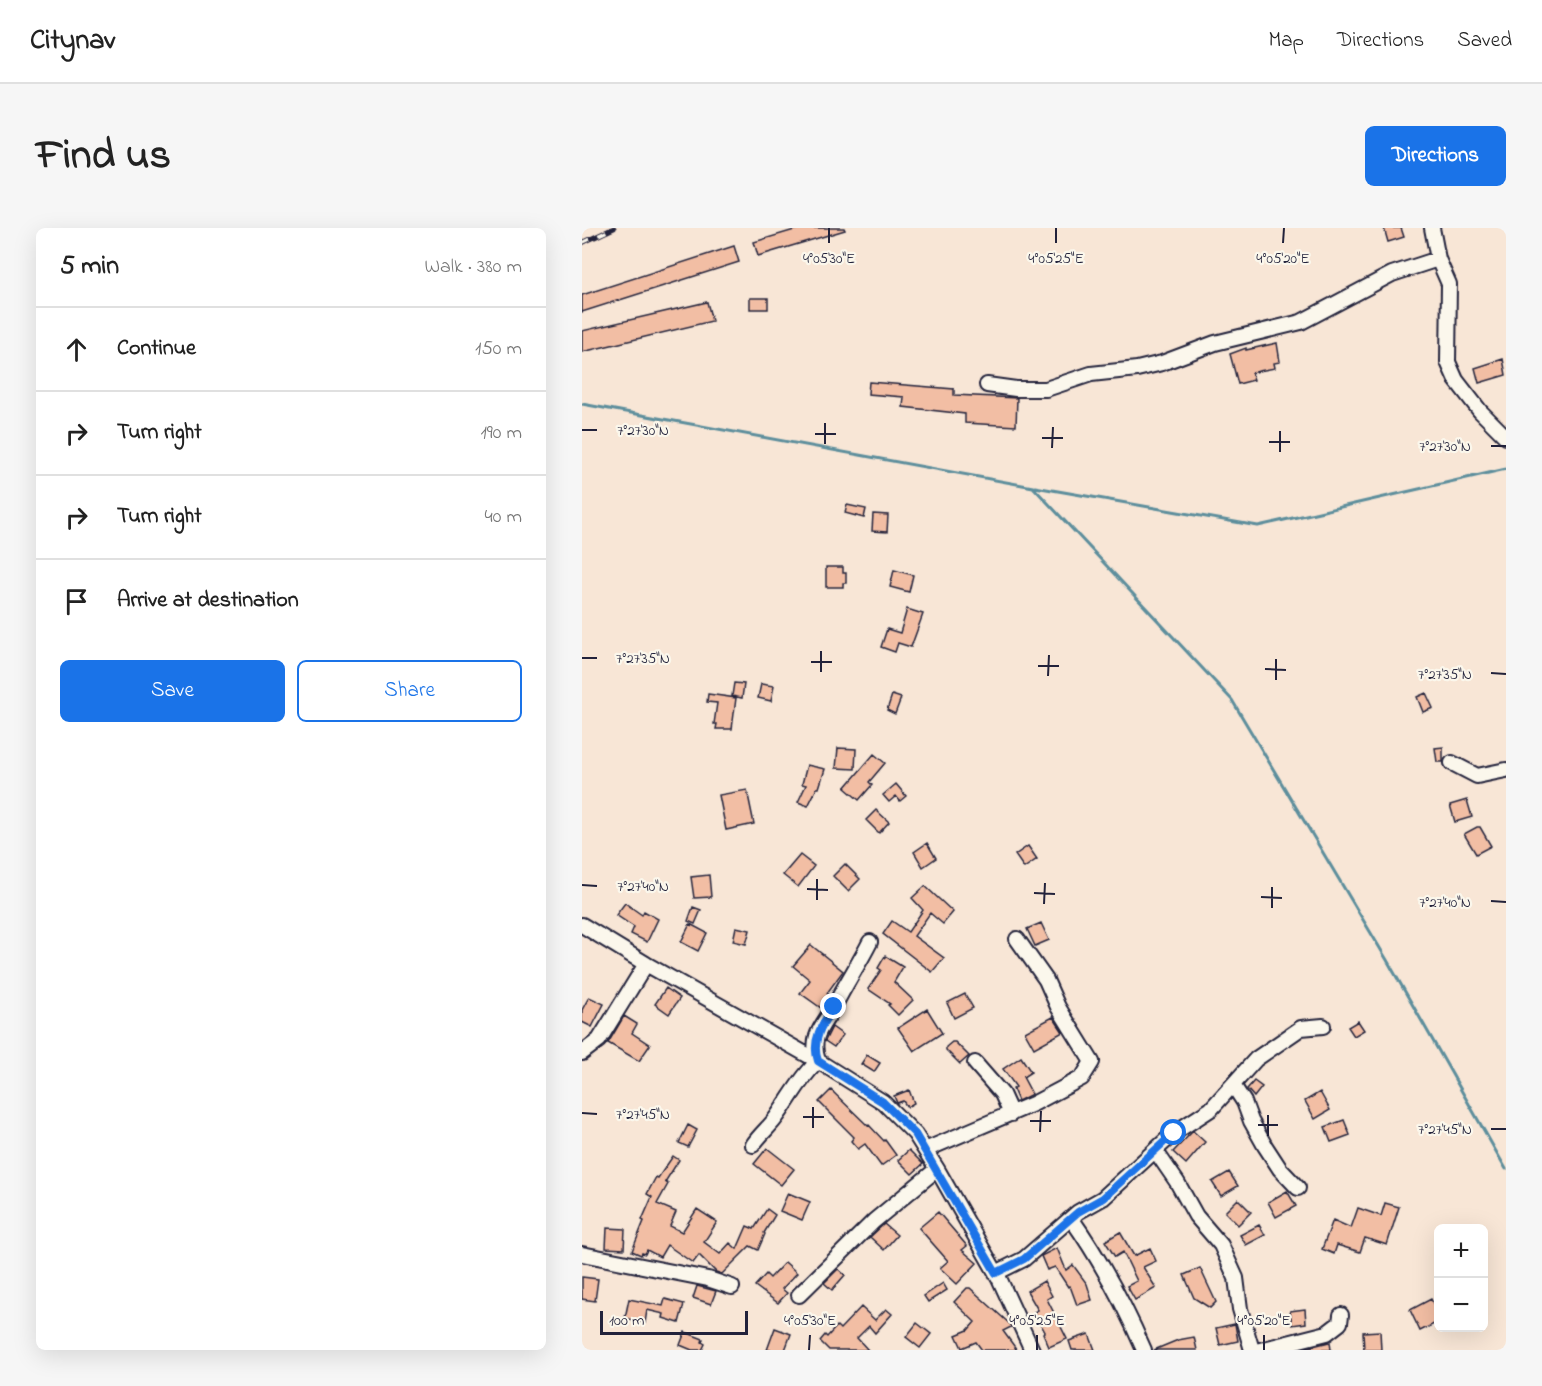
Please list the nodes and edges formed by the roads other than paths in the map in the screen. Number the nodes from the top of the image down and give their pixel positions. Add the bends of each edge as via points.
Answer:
1 (1432, 228) edge
2 (1438, 259) junction
3 (987, 385) dead end
4 (1506, 437) edge
5 (1452, 763) dead end
6 (1506, 770) edge
7 (582, 925) edge
8 (1017, 939) dead end
9 (870, 942) dead end
10 (646, 964) junction
11 (1323, 1026) dead end
12 (582, 1053) edge
13 (818, 1061) junction
14 (975, 1063) dead end
15 (1233, 1085) junction
16 (1011, 1114) junction
17 (753, 1145) dead end
18 (925, 1150) junction
19 (1155, 1150) junction
20 (937, 1169) junction
21 (1298, 1188) dead end
22 (1071, 1218) junction
23 (582, 1254) edge
24 (996, 1273) junction
25 (732, 1287) dead end
26 (799, 1295) dead end
27 (1341, 1315) dead end
28 (1032, 1350) edge
29 (1144, 1350) edge
30 (1252, 1350) edge
31 (1260, 1350) edge

1 - 2 street
2 - 3 street via 1392,274 1300,322 1215,343 1162,363 1091,374 1046,389 1016,390
2 - 4 street via 1449,284 1448,362 1456,380
5 - 6 street via 1477,776
7 - 10 street
8 - 16 street via 1046,980 1092,1062 1082,1078
9 - 13 street via 820,1028
10 - 12 street via 599,1040
10 - 13 street
11 - 15 street via 1301,1028 1256,1059
13 - 17 street
13 - 18 street via 883,1102 915,1134
14 - 16 street via 1002,1094
15 - 19 street via 1211,1109
15 - 21 street via 1265,1146
16 - 18 street
18 - 20 street
19 - 22 street via 1103,1198
19 - 30 street via 1196,1216 1221,1245 1236,1278
20 - 24 street
20 - 26 street via 874,1221
22 - 24 street via 1024,1259
22 - 29 street via 1093,1249
23 - 25 street
24 - 28 street
27 - 31 street via 1340,1323 1327,1333

